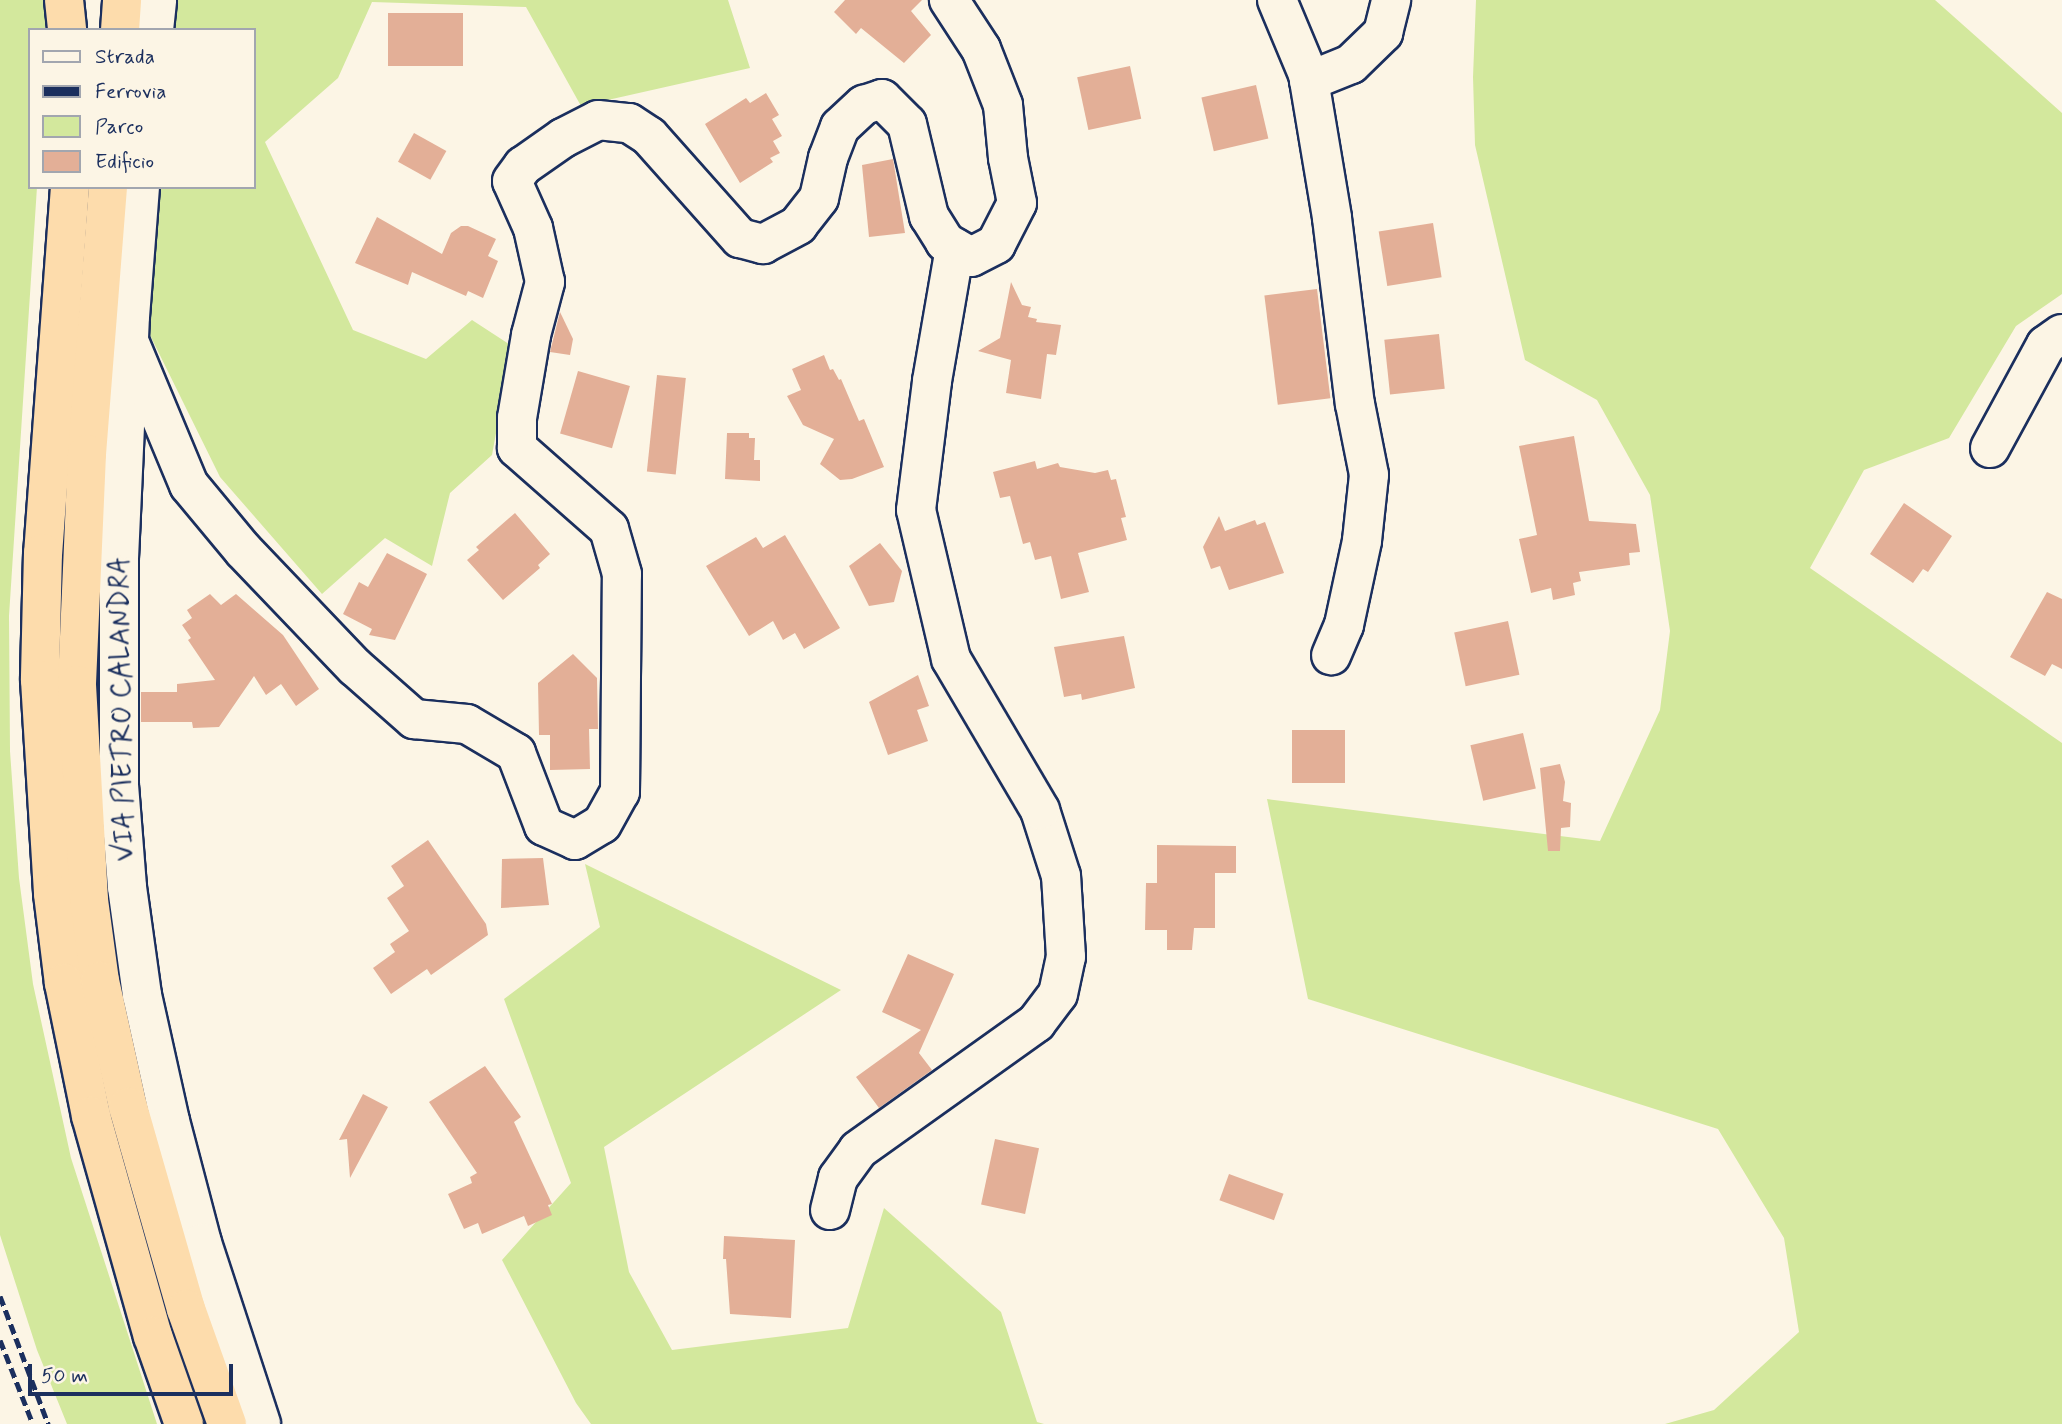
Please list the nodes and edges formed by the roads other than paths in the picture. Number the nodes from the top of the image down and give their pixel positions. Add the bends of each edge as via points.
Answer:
1 (64, 0) edge
2 (83, 0) edge
3 (122, 0) edge
4 (158, 0) edge
5 (949, 0) edge
6 (1278, 0) edge
7 (1391, 0) edge
8 (67, 28) edge
9 (81, 28) edge
10 (120, 28) edge
11 (154, 28) edge
12 (1309, 80) junction
13 (70, 189) edge
14 (107, 189) edge
15 (140, 189) edge
16 (955, 248) junction
17 (2062, 334) edge
18 (129, 341) junction
19 (1990, 447) dead end
20 (1331, 655) dead end
21 (830, 1210) dead end
22 (184, 1424) edge
23 (226, 1424) edge
24 (261, 1424) edge

1 - 8 highway
2 - 9 highway
3 - 10 highway
4 - 11 street
5 - 16 street via 981,49 1003,105 1017,203 996,244 971,257
6 - 12 street
7 - 12 street via 1383,33 1351,64
12 - 20 street via 1369,475 1362,541 1344,625
13 - 22 highway via 43,553 40,680 49,853 64,983 91,1116 153,1336
14 - 23 highway via 83,509 77,685 89,900 100,981 128,1107 186,1309
15 - 18 street, VIA PIETRO CALANDRA
16 - 18 street via 945,242 929,216 907,124 882,99 864,104 840,127 820,198 799,225 763,244 740,238 649,136 629,123 598,120 523,166 512,181 533,228 545,282 517,418 517,448 609,529 622,575 620,792 602,824 575,840 544,826 516,753 467,724 414,719 355,667 243,551 189,485
16 - 21 street via 916,510 951,659 1040,810 1061,876 1066,957 1058,995 1036,1023 858,1150 838,1178
17 - 19 street via 2046,345
18 - 24 street, VIA PIETRO CALANDRA via 117,668 127,887 142,995 170,1121 202,1242

